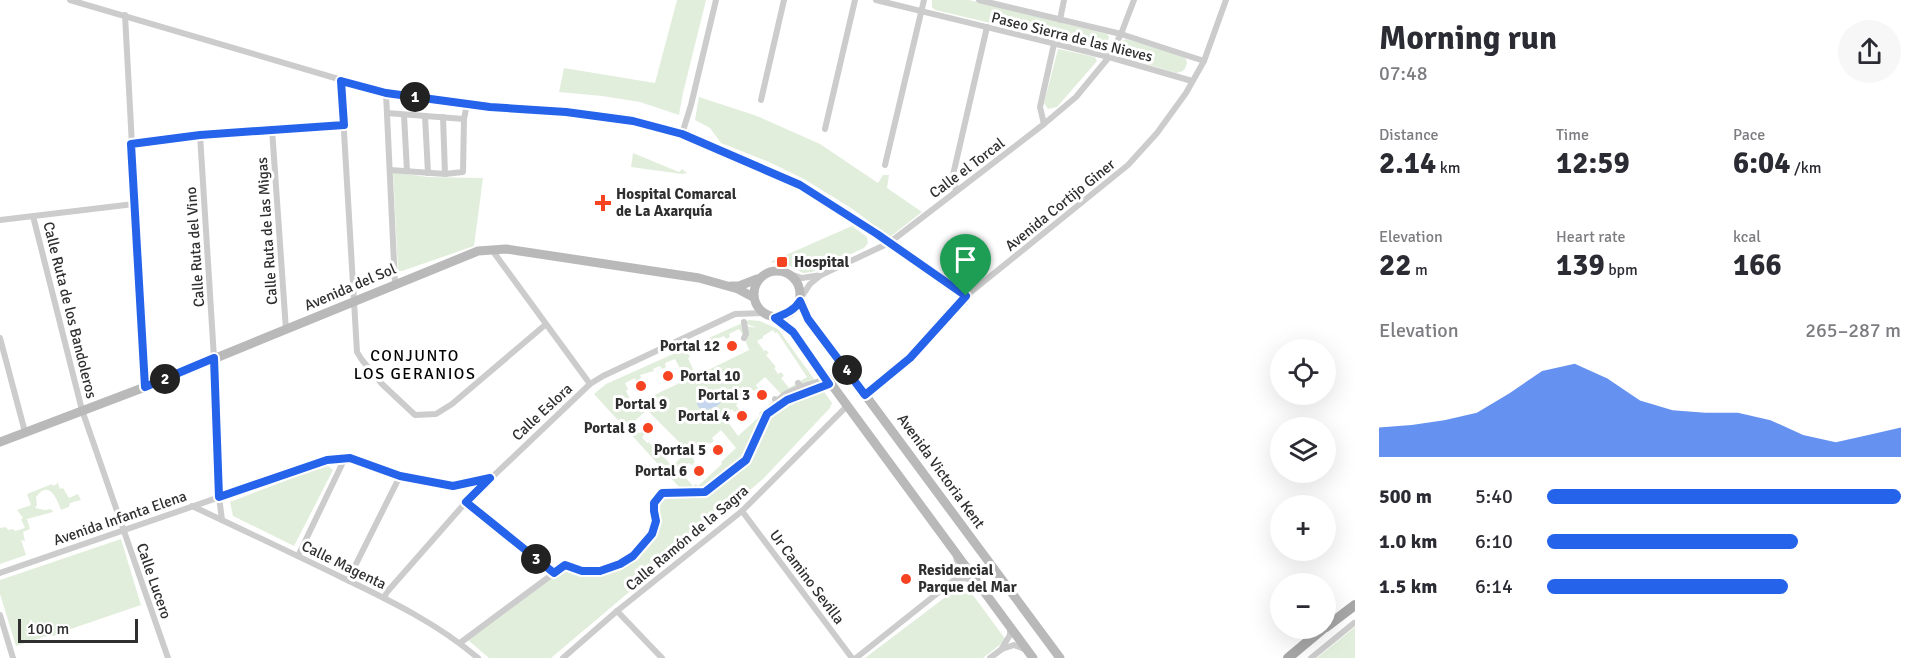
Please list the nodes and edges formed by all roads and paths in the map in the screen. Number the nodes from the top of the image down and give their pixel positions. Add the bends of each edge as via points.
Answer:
1 (70, 0) edge
2 (716, 0) edge
3 (783, 0) edge
4 (855, 0) edge
5 (876, 0) edge
6 (924, 0) edge
7 (979, 0) edge
8 (1064, 0) edge
9 (1134, 0) edge
10 (1226, 0) edge
11 (993, 2) edge
12 (921, 12) junction
13 (125, 15) junction
14 (1060, 20) junction
15 (987, 27) junction
16 (1121, 34) junction
17 (1054, 44) junction
18 (1109, 57) junction
19 (1204, 61) junction
20 (341, 81) junction
21 (1192, 81) junction
22 (386, 93) junction
23 (761, 100) dead end
24 (467, 104) junction
25 (387, 113) junction
26 (404, 115) junction
27 (425, 116) junction
28 (443, 117) junction
29 (464, 119) junction
30 (1044, 124) junction
31 (344, 125) junction
32 (272, 129) junction
33 (825, 129) dead end
34 (682, 134) junction
35 (200, 135) junction
36 (131, 144) junction
37 (885, 165) dead end
38 (390, 170) junction
39 (407, 171) junction
40 (428, 173) junction
41 (445, 174) junction
42 (956, 191) junction
43 (134, 204) junction
44 (33, 216) junction
45 (0, 220) edge
46 (889, 243) junction
47 (491, 249) junction
48 (789, 274) junction
49 (821, 275) junction
50 (758, 279) junction
51 (395, 284) junction
52 (726, 286) junction
53 (966, 296) junction
54 (753, 297) junction
55 (800, 300) junction
56 (353, 303) junction
57 (763, 313) junction
58 (775, 318) junction
59 (744, 322) dead end
60 (545, 325) junction
61 (286, 330) junction
62 (0, 338) edge
63 (744, 338) dead end
64 (214, 358) junction
65 (827, 381) junction
66 (590, 384) junction
67 (145, 387) junction
68 (865, 395) junction
69 (775, 399) dead end
70 (847, 406) junction
71 (82, 410) junction
72 (25, 432) junction
73 (0, 442) edge
74 (345, 458) junction
75 (400, 476) junction
76 (490, 478) junction
77 (219, 497) junction
78 (466, 502) junction
79 (192, 506) junction
80 (742, 511) junction
81 (222, 520) junction
82 (123, 530) junction
83 (956, 553) junction
84 (298, 556) junction
85 (0, 573) edge
86 (554, 573) junction
87 (348, 580) junction
88 (954, 580) junction
89 (978, 583) junction
90 (384, 598) junction
91 (1355, 605) edge
92 (617, 611) junction
93 (0, 615) edge
94 (1336, 620) edge
95 (1354, 623) edge
96 (1010, 626) junction
97 (1311, 639) edge
98 (460, 643) junction
99 (1002, 649) junction
100 (1027, 650) junction
101 (13, 658) edge
102 (168, 658) edge
103 (478, 658) edge
104 (563, 658) edge
105 (662, 658) edge
106 (854, 658) edge
107 (990, 658) edge
108 (1033, 658) edge
109 (1060, 658) edge
110 (1288, 658) edge
111 (1311, 658) edge

1 - 13 street
2 - 34 street
3 - 23 street
4 - 33 street
5 - 12 street, Paseo Sierra de las Nieves
6 - 12 street
7 - 11 street, Paseo Sierra de las Nieves
8 - 14 street
9 - 16 street
10 - 19 street, Avenida Cortijo Giner
11 - 14 street, Paseo Sierra de las Nieves
12 - 15 street, Paseo Sierra de las Nieves
12 - 37 street
13 - 20 street
13 - 36 street
14 - 16 street, Paseo Sierra de las Nieves
15 - 17 street, Paseo Sierra de las Nieves
15 - 42 street via 952,175
16 - 18 street
16 - 19 street, Paseo Sierra de las Nieves
17 - 18 street, Paseo Sierra de las Nieves
17 - 30 street via 1040,106
18 - 21 street, Paseo Sierra de las Nieves
18 - 30 street, Calle el Torcal via 1076,97
19 - 21 street, Avenida Cortijo Giner
20 - 22 street
20 - 31 street
21 - 53 street, Avenida Cortijo Giner via 1158,133 1128,165
22 - 24 street
22 - 25 street
24 - 29 street
24 - 34 street via 633,121
25 - 26 street
25 - 38 street
26 - 27 street
26 - 39 street
27 - 28 street
27 - 40 street
28 - 29 street
28 - 41 street
29 - 41 street via 463,172
30 - 42 street, Calle el Torcal
31 - 32 street
31 - 56 street
32 - 35 street
32 - 61 street, Calle Ruta de las Migas
34 - 46 street via 800,185
35 - 36 street
35 - 64 street, Calle Ruta del Vino
36 - 43 street
38 - 39 street
38 - 51 street
39 - 40 street
40 - 41 street
42 - 46 street, Calle el Torcal
43 - 44 street
43 - 67 street
44 - 45 street
44 - 71 street, Calle Ruta de los Bandoleros
46 - 49 street, Calle el Torcal
46 - 53 street
47 - 51 street, Avenida del Sol
47 - 52 street, Avenida del Sol via 699,278
47 - 60 street
48 - 49 street via 802,278
48 - 50 street via 778,271
48 - 55 street via 800,289
49 - 55 street
50 - 52 street, Avenida del Sol
50 - 54 street
51 - 56 street, Avenida del Sol
52 - 54 street, Avenida del Sol
53 - 68 street, Avenida Cortijo Giner via 910,358
54 - 57 street
55 - 58 street via 789,313
55 - 68 street, Avenida Victoria Kent via 808,319
56 - 60 street via 357,352 382,384 415,415 436,414 452,404
56 - 61 street, Avenida del Sol
57 - 58 street
57 - 66 street, Calle Eslora via 735,314
58 - 65 street via 793,332
59 - 63 street
60 - 66 street
61 - 64 street, Avenida del Sol
62 - 72 street
64 - 67 street, Avenida del Sol
64 - 77 street, Calle Ruta del Vino
65 - 69 street via 799,385
65 - 70 street
65 - 86 street via 767,414 746,460 705,492 662,493 654,503 656,521 652,534 633,556 600,571 582,571 565,565
66 - 76 street, Calle Eslora
67 - 71 street, Avenida del Sol
68 - 109 street, Avenida Victoria Kent
70 - 80 street, Calle Ramón de la Sagra
70 - 83 street
71 - 72 street, Avenida del Sol
71 - 82 street, Calle Lucero
72 - 73 street, Avenida del Sol
74 - 75 street, Avenida Infanta Elena
74 - 77 street, Avenida Infanta Elena via 327,460
74 - 84 street
75 - 76 street, Avenida Infanta Elena via 453,486
75 - 87 street
76 - 78 street, Calle Eslora
77 - 79 street, Avenida Infanta Elena
77 - 81 street, Calle Ruta del Vino
78 - 86 street
78 - 90 street, Calle Eslora
79 - 81 street, Calle Magenta
79 - 82 street, Avenida Infanta Elena
80 - 92 street, Calle Ramón de la Sagra
80 - 106 street, Ur Camino Sevilla
81 - 84 street, Calle Magenta
82 - 85 street, Avenida Infanta Elena
82 - 102 street, Calle Lucero
83 - 88 street via 959,569
83 - 89 street
84 - 87 street, Calle Magenta
86 - 98 street
87 - 90 street, Calle Magenta
88 - 89 street via 965,578
88 - 106 street
89 - 96 street
90 - 98 street, Calle Magenta
91 - 94 main road
92 - 104 street, Calle Ramón de la Sagra
92 - 105 street
93 - 101 street
95 - 111 street
96 - 99 street
96 - 100 street
97 - 110 main road
98 - 103 street, Calle Magenta
99 - 100 street via 1014,645
99 - 107 street
100 - 108 street

